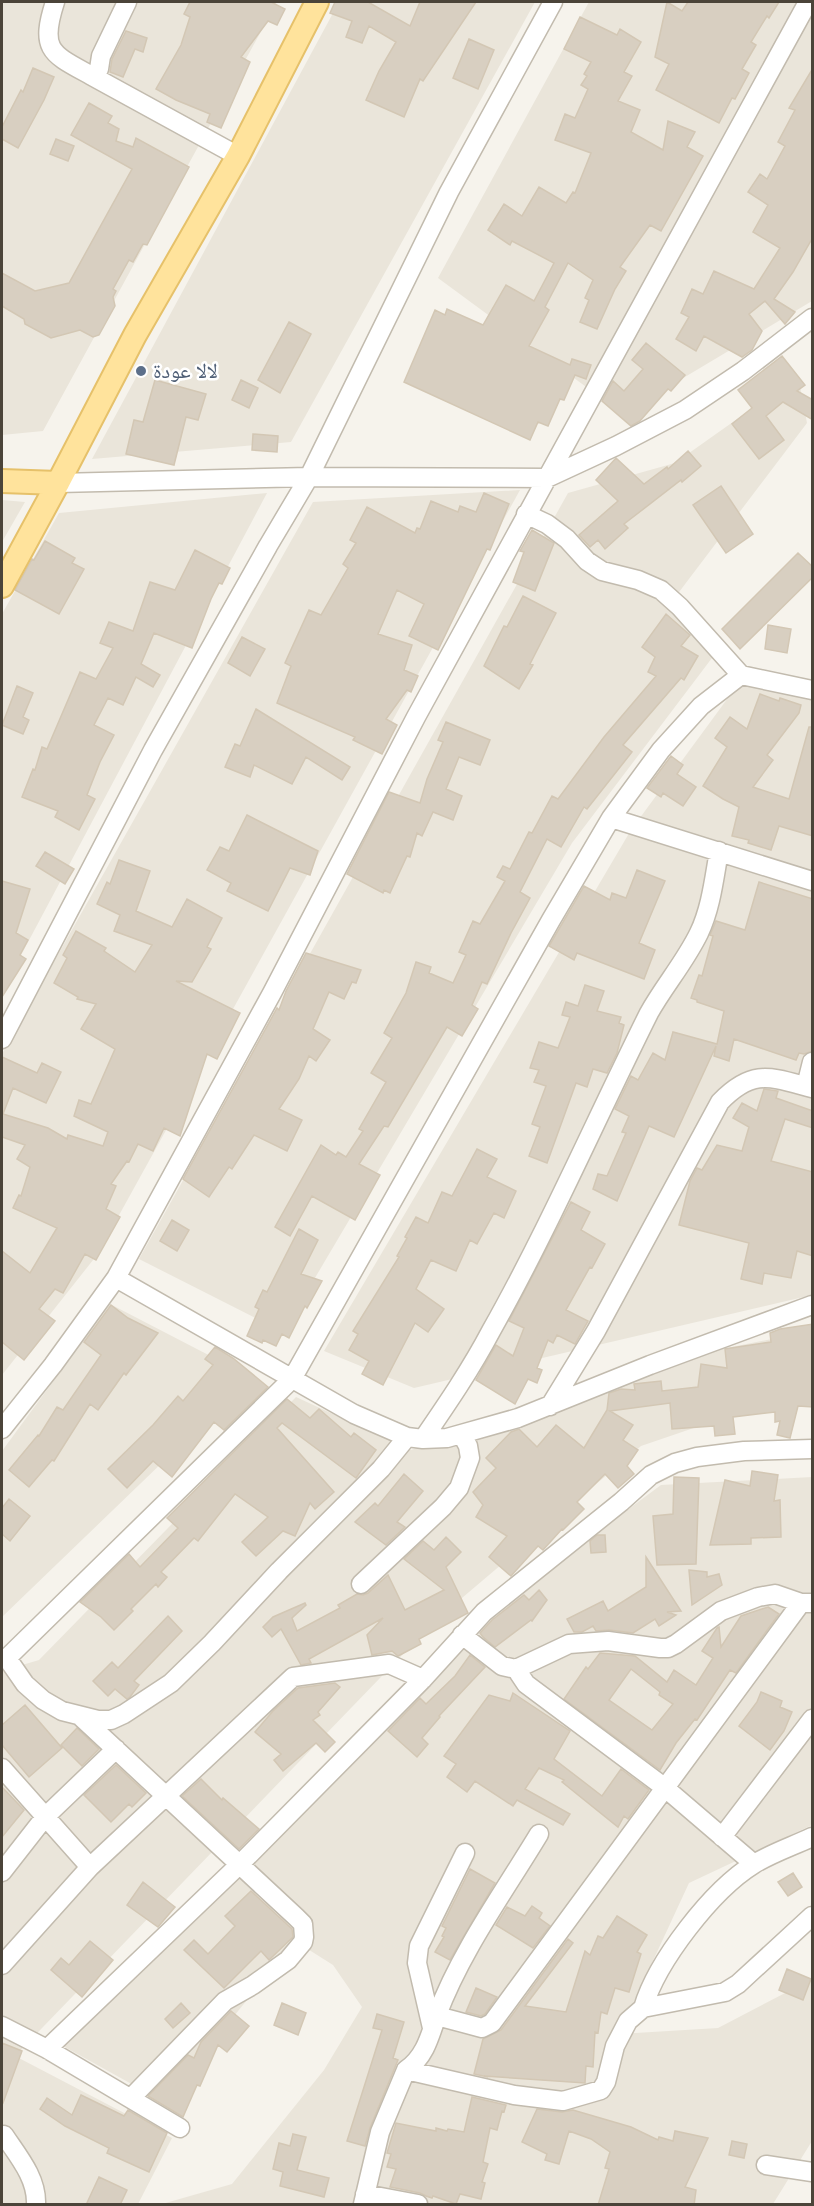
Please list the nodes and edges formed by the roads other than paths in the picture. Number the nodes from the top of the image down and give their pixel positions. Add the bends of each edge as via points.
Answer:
1 (55, 2) edge
2 (127, 2) edge
3 (317, 2) edge
4 (554, 2) edge
5 (808, 2) edge
6 (92, 76) junction
7 (238, 156) junction
8 (813, 318) edge
9 (309, 477) junction
10 (547, 478) junction
11 (2, 481) edge
12 (58, 483) junction
13 (526, 514) junction
14 (2, 586) edge
15 (741, 675) junction
16 (813, 690) edge
17 (611, 818) junction
18 (719, 851) junction
19 (813, 881) edge
20 (2, 1039) edge
21 (813, 1062) edge
22 (809, 1087) edge
23 (116, 1278) junction
24 (813, 1305) edge
25 (292, 1379) junction
26 (550, 1406) junction
27 (2, 1430) edge
28 (462, 1435) junction
29 (415, 1438) junction
30 (813, 1449) edge
31 (361, 1584) dead end
32 (807, 1603) edge
33 (462, 1635) junction
34 (4, 1658) edge
35 (516, 1669) junction
36 (423, 1679) junction
37 (81, 1717) junction
38 (813, 1719) edge
39 (116, 1749) junction
40 (2, 1768) edge
41 (664, 1787) junction
42 (166, 1795) junction
43 (45, 1817) junction
44 (539, 1834) dead end
45 (722, 1837) junction
46 (813, 1838) edge
47 (465, 1853) dead end
48 (754, 1864) junction
49 (239, 1865) junction
50 (90, 1867) junction
51 (2, 1872) edge
52 (813, 1916) edge
53 (2, 1965) edge
54 (643, 2008) junction
55 (435, 2023) junction
56 (2, 2025) edge
57 (47, 2049) junction
58 (406, 2070) junction
59 (131, 2098) junction
60 (180, 2128) dead end
61 (4, 2135) dead end
62 (766, 2165) dead end
63 (813, 2172) edge
64 (364, 2199) edge
65 (36, 2205) edge
66 (418, 2205) edge

1 - 6 street via 48,22 53,52
2 - 6 street via 99,69
3 - 7 main road
4 - 9 street via 449,192
5 - 10 street
6 - 7 street
7 - 12 main road via 135,335
8 - 10 street via 685,410
9 - 10 street
9 - 12 street
9 - 20 street via 153,750
10 - 13 street
11 - 12 main road
12 - 14 main road
13 - 15 street via 567,539 602,571 661,590
13 - 23 street
15 - 16 street
15 - 17 street via 701,706 661,750
17 - 18 street
17 - 25 street
18 - 19 street
18 - 29 street via 709,908 699,933 649,1013 555,1210 491,1332 461,1382
21 - 22 street
22 - 26 street via 749,1079 734,1087 720,1102 596,1331
23 - 25 street
23 - 27 street
24 - 26 street
25 - 29 street via 354,1414
25 - 34 street
26 - 28 street
28 - 29 street
28 - 31 street via 470,1458 459,1488
29 - 37 street via 171,1683 111,1720
30 - 33 street via 697,1457 651,1475 484,1611
32 - 35 street via 766,1595 721,1611 668,1648 608,1641 577,1642
32 - 41 street
33 - 35 street via 502,1666
33 - 36 street
34 - 37 street via 43,1700
35 - 41 street via 526,1684
36 - 42 street via 389,1664 293,1677
36 - 49 street
37 - 39 street
38 - 45 street
39 - 42 street
39 - 43 street
40 - 43 street
41 - 45 street
41 - 55 street via 492,2023 482,2028
42 - 49 street
42 - 50 street
43 - 50 street
43 - 51 street
44 - 55 street via 461,1963
45 - 48 street
46 - 48 street
47 - 55 street via 419,1946 417,1963
48 - 54 street via 720,1892 669,1952
49 - 57 street
49 - 59 street via 303,1924 303,1942 274,1972 225,2001
50 - 53 street
52 - 54 street via 738,1984 724,1992
54 - 58 street via 628,2021 615,2046 606,2082 594,2093 563,2101 514,2095
55 - 58 street via 423,2052
56 - 57 street
57 - 59 street
58 - 64 street via 381,2132
59 - 60 street
61 - 65 street via 29,2174
62 - 63 street
64 - 66 street

